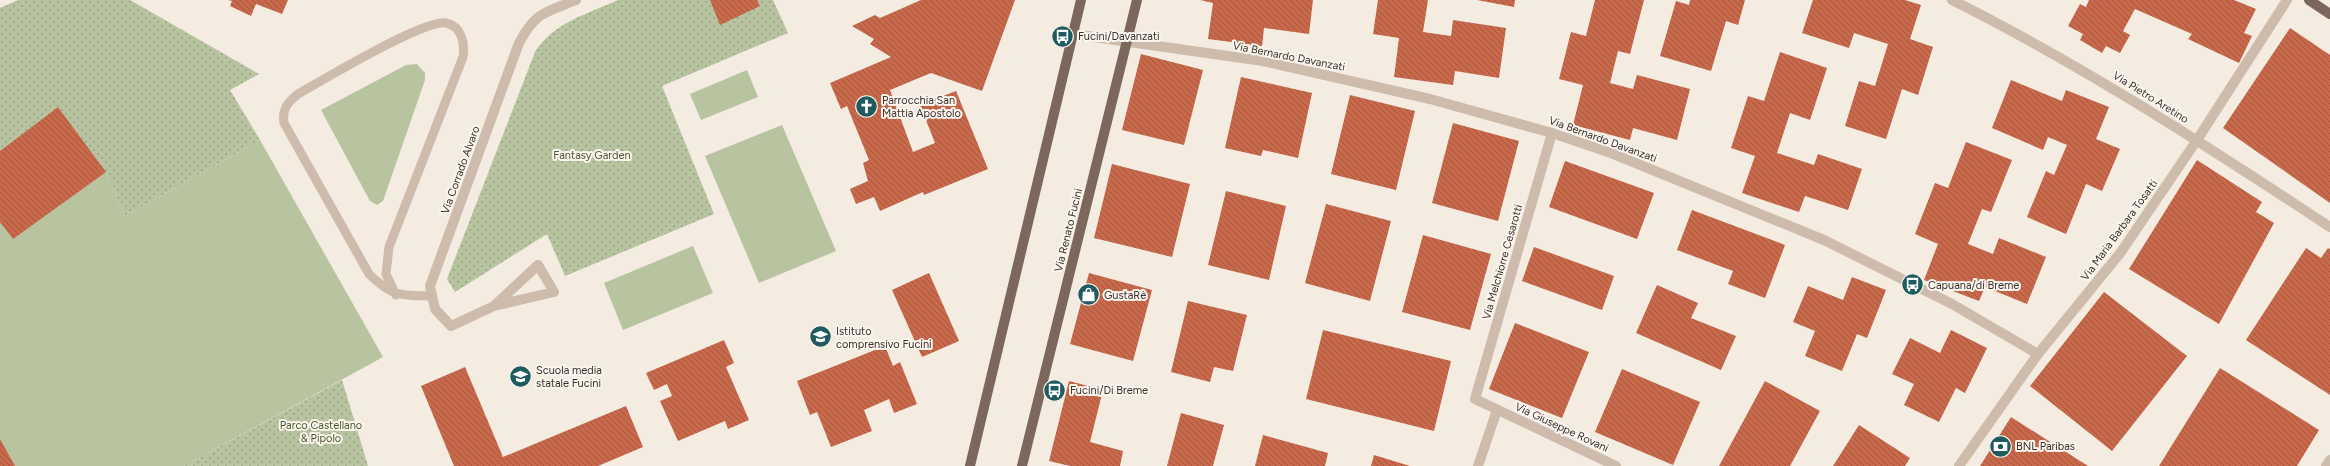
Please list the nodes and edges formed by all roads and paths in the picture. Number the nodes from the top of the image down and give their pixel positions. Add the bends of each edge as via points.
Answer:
1 (576, 0) edge
2 (1081, 0) edge
3 (1137, 0) edge
4 (1952, 0) edge
5 (2287, 0) edge
6 (2309, 0) edge
7 (2330, 14) edge
8 (1073, 34) junction
9 (1127, 42) junction
10 (1552, 133) junction
11 (2197, 140) junction
12 (2330, 227) edge
13 (396, 295) junction
14 (432, 296) junction
15 (494, 306) junction
16 (2038, 354) junction
17 (1475, 399) joint
18 (1497, 410) junction
19 (2330, 460) edge
20 (970, 466) edge
21 (1022, 466) edge
22 (1478, 466) edge
23 (1616, 466) edge
24 (1959, 466) edge
25 (2326, 466) edge

1 - 14 street, Via Corrado Alvaro via 537,17 519,43 430,286
2 - 8 main road
3 - 9 main road, Via Renato Fucini
4 - 11 street, Via Pietro Aretino via 2067,61
5 - 11 street, Via Maria Barbara Tosatti
6 - 7 main road
8 - 9 street, Via Bernardo Davanzati
8 - 20 main road
9 - 10 street, Via Bernardo Davanzati via 1263,61 1430,99
9 - 21 main road, Via Renato Fucini
10 - 16 street, Via Bernardo Davanzati via 1618,156 1824,240 1952,304
10 - 17 street, Via Melchiorre Cesarotti
11 - 12 street, Via Pietro Aretino
11 - 16 street, Via Maria Barbara Tosatti via 2121,252
13 - 13 lane via 383,288 369,274 284,123 283,114 287,103 298,94 402,37 446,22 453,25 461,34 464,45 463,57 389,247 386,274
13 - 14 lane
14 - 15 street, Via Corrado Alvaro via 436,309 451,326
15 - 15 street, Via Corrado Alvaro via 538,265 554,292 539,296
16 - 24 street, Via Maria Barbara Tosatti
17 - 18 street, Via Giuseppe Rovani
18 - 22 street
18 - 23 street, Via Giuseppe Rovani
19 - 25 street

